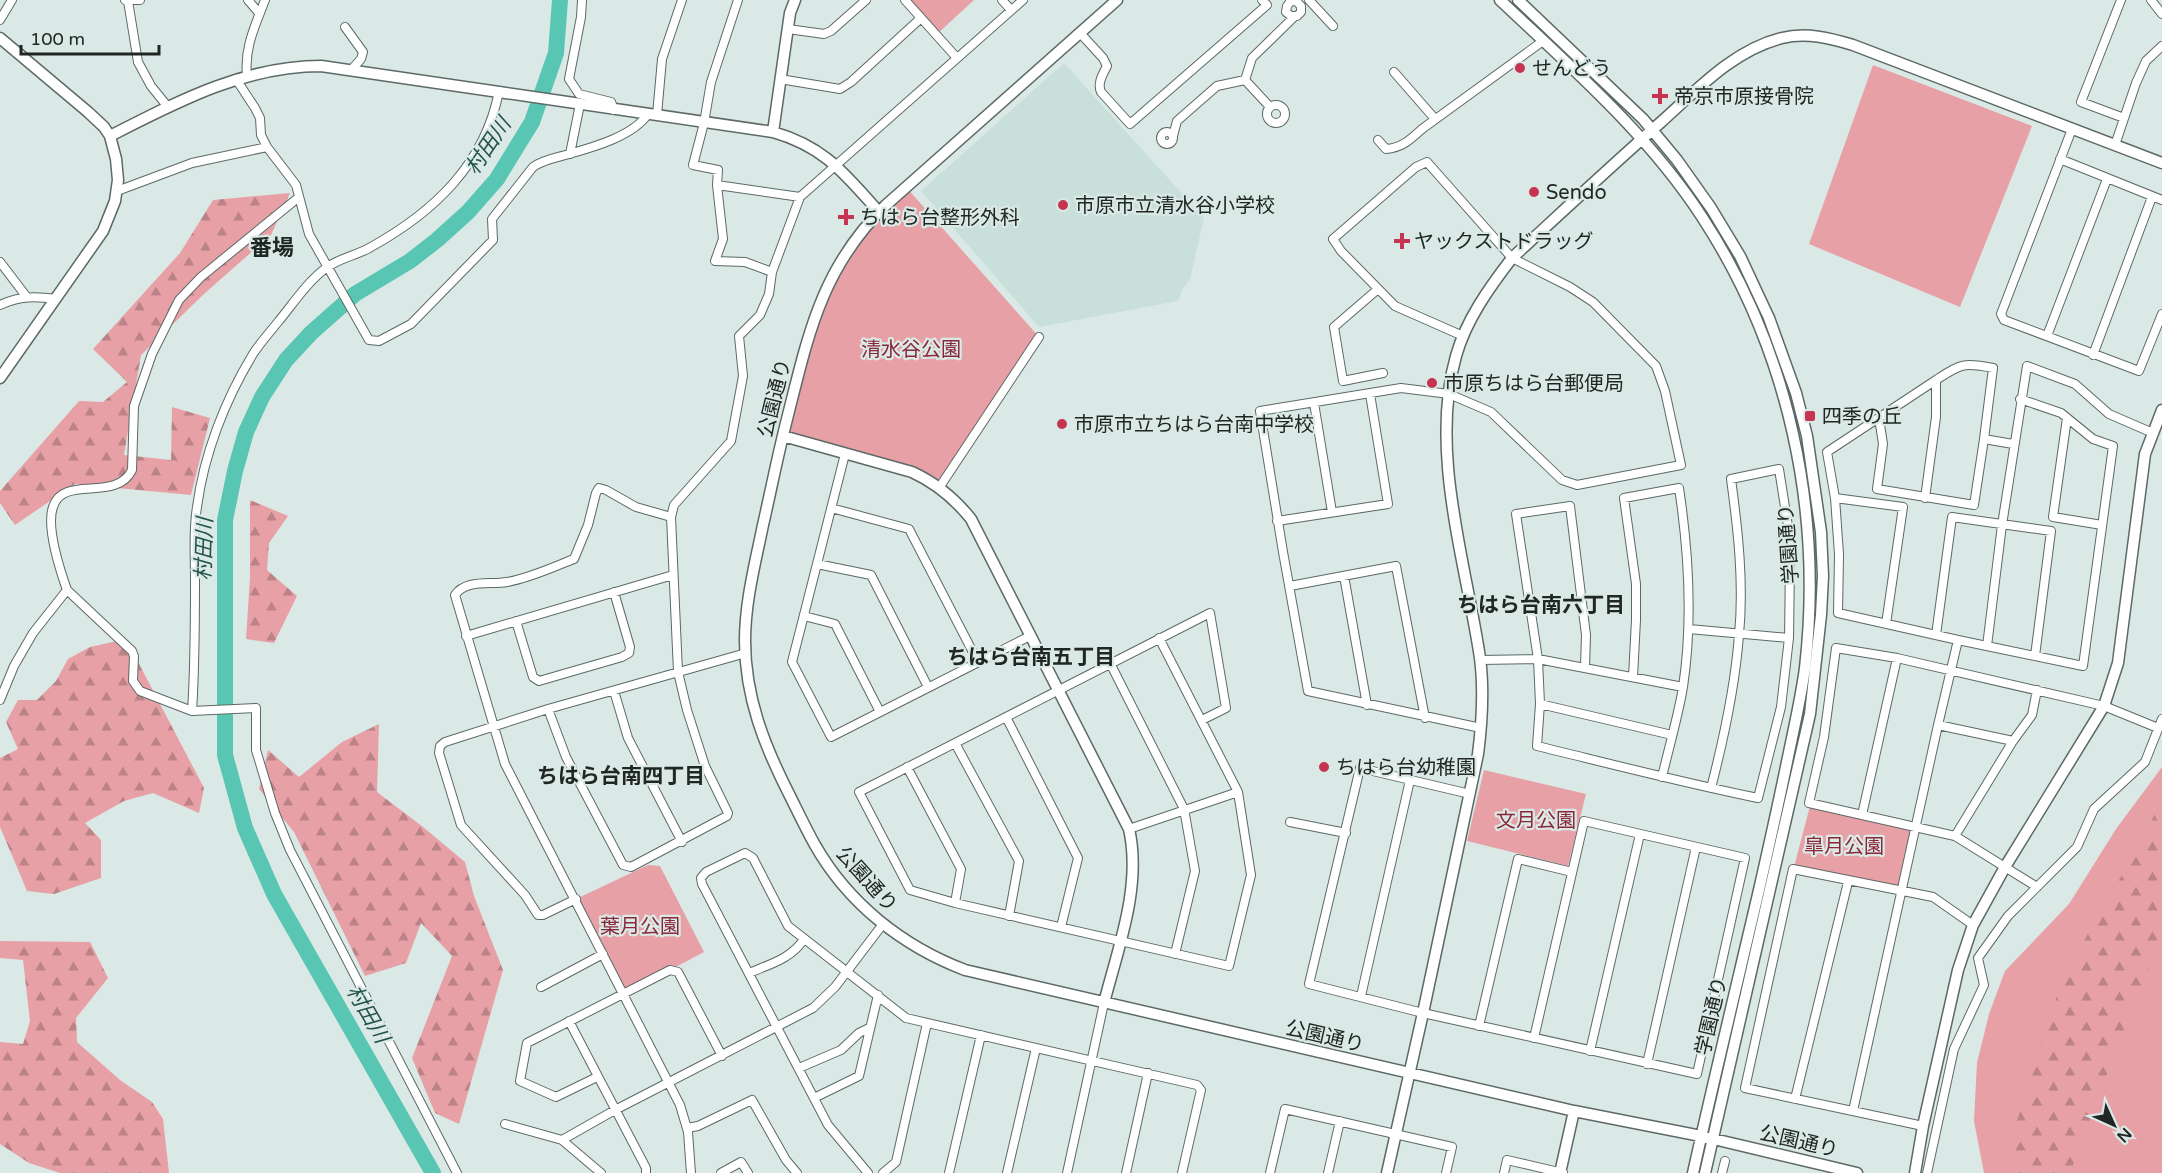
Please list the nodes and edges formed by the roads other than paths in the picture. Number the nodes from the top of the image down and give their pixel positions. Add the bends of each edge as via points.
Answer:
1 (12, 0) edge
2 (140, 0) edge
3 (248, 0) edge
4 (265, 0) edge
5 (582, 0) edge
6 (682, 0) edge
7 (738, 0) edge
8 (795, 0) edge
9 (866, 0) edge
10 (905, 0) edge
11 (1002, 0) edge
12 (1023, 0) edge
13 (1117, 0) edge
14 (1262, 0) edge
15 (1309, 0) edge
16 (1500, 0) edge
17 (1518, 0) edge
18 (2121, 0) edge
19 (2151, 0) edge
20 (126, 1) edge
21 (1296, 1) edge
22 (1011, 10) junction
23 (259, 14) junction
24 (2162, 14) edge
25 (1294, 16) junction
26 (921, 18) junction
27 (0, 20) edge
28 (1333, 26) dead end
29 (345, 27) dead end
30 (788, 29) junction
31 (1080, 33) junction
32 (0, 38) edge
33 (1543, 41) junction
34 (2162, 46) edge
35 (957, 58) junction
36 (351, 70) junction
37 (1394, 72) dead end
38 (241, 78) junction
39 (780, 80) junction
40 (1245, 80) junction
41 (499, 91) junction
42 (580, 104) junction
43 (168, 107) junction
44 (1270, 107) dead end
45 (614, 110) junction
46 (652, 115) junction
47 (2124, 118) junction
48 (1435, 119) junction
49 (704, 123) junction
50 (2072, 129) junction
51 (1652, 130) junction
52 (773, 132) junction
53 (110, 136) junction
54 (1173, 136) dead end
55 (1642, 139) junction
56 (1378, 140) dead end
57 (2115, 145) junction
58 (267, 147) junction
59 (570, 154) junction
60 (2060, 159) junction
61 (2162, 164) edge
62 (837, 165) junction
63 (2107, 179) junction
64 (717, 185) junction
65 (117, 191) junction
66 (2152, 196) junction
67 (299, 197) junction
68 (800, 197) junction
69 (2162, 200) edge
70 (879, 212) junction
71 (1512, 258) junction
72 (0, 262) edge
73 (327, 267) junction
74 (772, 272) junction
75 (1378, 289) junction
76 (26, 296) junction
77 (56, 299) junction
78 (0, 305) edge
79 (2162, 314) edge
80 (1463, 336) junction
81 (2047, 336) junction
82 (1039, 337) dead end
83 (2093, 355) junction
84 (1383, 373) dead end
85 (0, 378) edge
86 (1935, 381) junction
87 (1370, 394) junction
88 (1449, 394) junction
89 (2020, 399) junction
90 (1314, 403) junction
91 (2162, 410) edge
92 (1879, 417) junction
93 (2067, 418) junction
94 (2153, 433) junction
95 (783, 436) junction
96 (1984, 439) junction
97 (2013, 444) junction
98 (845, 454) junction
99 (939, 488) junction
100 (1834, 498) junction
101 (1925, 498) junction
102 (831, 508) junction
103 (1332, 512) junction
104 (671, 517) junction
105 (1277, 521) junction
106 (2002, 525) junction
107 (2102, 525) junction
108 (817, 564) junction
109 (673, 575) junction
110 (1344, 576) junction
111 (1290, 586) junction
112 (67, 590) junction
113 (614, 592) junction
114 (804, 616) junction
115 (516, 621) junction
116 (1886, 624) junction
117 (1689, 629) junction
118 (1740, 634) junction
119 (1936, 635) junction
120 (466, 636) junction
121 (1030, 636) junction
122 (1159, 638) junction
123 (1789, 638) junction
124 (1958, 640) junction
125 (1987, 646) junction
126 (746, 653) junction
127 (2035, 656) junction
128 (1897, 658) junction
129 (1538, 659) junction
130 (1480, 660) junction
131 (978, 662) junction
132 (1110, 663) junction
133 (1585, 667) junction
134 (1951, 671) junction
135 (678, 672) junction
136 (1633, 677) junction
137 (928, 687) junction
138 (1683, 687) junction
139 (1057, 690) junction
140 (2037, 690) junction
141 (614, 691) junction
142 (0, 700) edge
143 (1540, 704) junction
144 (1367, 705) junction
145 (2104, 706) junction
146 (548, 709) junction
147 (192, 711) junction
148 (880, 712) junction
149 (1006, 717) junction
150 (1425, 718) junction
151 (2162, 719) edge
152 (1202, 720) junction
153 (1938, 725) junction
154 (492, 727) junction
155 (1481, 728) junction
156 (2158, 728) junction
157 (1672, 735) junction
158 (2013, 741) junction
159 (955, 743) junction
160 (907, 767) junction
161 (1662, 777) junction
162 (1410, 780) junction
163 (1711, 788) junction
164 (1238, 792) junction
165 (1470, 794) junction
166 (1184, 809) junction
167 (1862, 815) junction
168 (1290, 822) dead end
169 (1917, 827) junction
170 (1129, 829) junction
171 (1346, 833) junction
172 (1641, 834) junction
173 (1955, 836) junction
174 (682, 842) junction
175 (1696, 847) junction
176 (2005, 867) junction
177 (1572, 872) junction
178 (1848, 882) junction
179 (2037, 887) junction
180 (1903, 889) junction
181 (576, 899) junction
182 (955, 903) junction
183 (1009, 916) junction
184 (883, 924) junction
185 (1973, 925) junction
186 (1061, 927) junction
187 (804, 939) junction
188 (1120, 940) junction
189 (603, 954) junction
190 (1175, 954) junction
191 (847, 972) junction
192 (749, 973) junction
193 (541, 987) dead end
194 (623, 994) junction
195 (878, 996) junction
196 (1361, 996) junction
197 (1104, 1003) junction
198 (1423, 1013) junction
199 (569, 1021) junction
200 (927, 1023) junction
201 (1479, 1026) junction
202 (777, 1027) junction
203 (869, 1028) junction
204 (981, 1035) junction
205 (1534, 1038) junction
206 (1036, 1048) junction
207 (1590, 1051) junction
208 (723, 1056) junction
209 (1092, 1060) junction
210 (1647, 1064) junction
211 (799, 1068) junction
212 (1148, 1073) junction
213 (1409, 1073) junction
214 (597, 1077) junction
215 (669, 1083) junction
216 (814, 1098) junction
217 (1795, 1099) junction
218 (615, 1110) junction
219 (1574, 1111) junction
220 (1853, 1111) junction
221 (1340, 1121) junction
222 (505, 1124) dead end
223 (1923, 1126) junction
224 (687, 1128) junction
225 (1396, 1134) junction
226 (1707, 1137) junction
227 (562, 1140) junction
228 (1725, 1161) dead end
229 (457, 1173) edge
230 (602, 1173) edge
231 (646, 1173) edge
232 (691, 1173) edge
233 (721, 1173) edge
234 (748, 1173) edge
235 (797, 1173) edge
236 (868, 1173) edge
237 (883, 1173) edge
238 (949, 1173) edge
239 (1007, 1173) edge
240 (1067, 1173) edge
241 (1126, 1173) edge
242 (1182, 1173) edge
243 (1270, 1173) edge
244 (1328, 1173) edge
245 (1387, 1173) edge
246 (1446, 1173) edge
247 (1504, 1173) edge
248 (1561, 1173) edge
249 (1693, 1173) edge
250 (1705, 1173) edge
251 (1722, 1173) edge
252 (1857, 1173) edge
253 (1915, 1173) edge
254 (1927, 1173) edge

1 - 27 street
2 - 20 street
3 - 23 street
4 - 23 street
5 - 45 street via 568,79 579,94 611,102
6 - 46 street via 662,59
7 - 49 street via 711,82
8 - 30 street
9 - 30 street via 824,34
10 - 26 street
11 - 22 street
12 - 22 street
13 - 31 street, 公園通り
14 - 31 street via 1267,5 1130,124 1101,92 1100,79 1107,66
15 - 28 street
16 - 33 street, 学園通り
17 - 51 street, 学園通り
18 - 47 street via 2081,102
19 - 24 street
20 - 43 street via 138,62
21 - 25 street via 1301,12
21 - 25 street via 1286,9
22 - 35 street
23 - 38 street
25 - 40 street via 1252,58
26 - 35 street
26 - 39 street via 840,89
29 - 36 street via 363,52
30 - 39 street
31 - 70 street, 公園通り
32 - 53 street via 88,112
33 - 48 street
33 - 55 street, 学園通り
34 - 47 street via 2146,61
35 - 62 street
36 - 38 street via 285,67
36 - 41 street
37 - 48 street
38 - 43 street
38 - 58 street via 260,118 261,135
39 - 52 street
40 - 44 street
40 - 54 street via 1217,86 1177,121
41 - 42 street
41 - 73 street via 482,143 452,186 394,234
42 - 45 street
42 - 59 street
43 - 53 street
45 - 46 street
46 - 49 street
46 - 59 street via 623,136
47 - 57 street
48 - 56 street via 1396,149 1386,149
49 - 52 street
49 - 64 street via 693,165 718,170
50 - 51 street via 1821,36 1784,37 1749,51 1698,88
50 - 57 street
50 - 60 street
51 - 55 street
51 - 226 street, 学園通り via 1711,208 1770,318 1807,436 1821,532 1821,615 1810,714
52 - 62 street via 803,142
53 - 65 street via 118,170
55 - 71 street
55 - 226 street, 学園通り via 1702,217 1759,326 1794,434 1810,569 1799,703
57 - 61 street
58 - 65 street via 192,163
58 - 67 street via 296,184
59 - 73 street via 533,167 492,219 493,240 411,324 380,340 369,340
60 - 63 street
60 - 81 street via 2001,314 2004,320
62 - 68 street
62 - 70 street
63 - 66 street
63 - 81 street
64 - 68 street
64 - 74 street via 723,239 715,261 745,262
65 - 77 street via 103,231
66 - 69 street
66 - 83 street
67 - 73 street via 309,234
67 - 112 street via 194,283 179,300 152,354 134,406 129,476 115,486 68,492 53,505 54,543
68 - 74 street
70 - 95 street, 公園通り via 846,251 831,277 806,344
71 - 75 street via 1427,162 1416,167 1334,239
71 - 80 street
71 - 88 street via 1570,286 1593,302 1656,366 1682,465 1577,485 1562,480 1491,412
72 - 76 street
73 - 147 street via 254,352 215,435 196,507
74 - 104 street via 769,294 760,315 739,336 743,376 731,441 674,505
75 - 80 street via 1395,306
75 - 84 street via 1334,327 1343,381
76 - 77 street
76 - 78 street
77 - 85 street
79 - 83 street via 2139,371
80 - 88 street
81 - 83 street
82 - 99 street
86 - 92 street
86 - 96 street via 1959,366 1993,368
86 - 101 street via 1936,417
87 - 88 street via 1401,388
87 - 90 street
87 - 103 street via 1388,504
88 - 130 street via 1447,445 1456,523
89 - 93 street
89 - 94 street via 2027,366 2075,384 2109,414
89 - 97 street
90 - 103 street
90 - 105 street via 1260,411
91 - 94 street
92 - 100 street via 1827,452
92 - 101 street via 1883,444 1877,489
93 - 107 street via 2093,439 2113,446
93 - 107 street via 2053,517
94 - 145 street via 2140,482 2118,663
95 - 98 street
95 - 126 street, 公園通り via 746,610
96 - 97 street
96 - 101 street via 1974,505
97 - 106 street
98 - 99 street via 912,472
98 - 102 street
99 - 121 street via 971,519
100 - 116 street via 1839,554 1838,614
100 - 116 street via 1903,507
102 - 108 street
102 - 131 street via 909,529
103 - 105 street
104 - 109 street
104 - 120 street via 636,507 599,488 574,559 508,582 471,584 458,590 454,596
105 - 111 street
106 - 119 street via 1952,518
106 - 125 street
106 - 127 street via 2051,531
107 - 127 street via 2083,666
108 - 114 street
108 - 137 street via 871,575
109 - 113 street
109 - 135 street
110 - 111 street
110 - 144 street
110 - 150 street via 1396,566
111 - 144 street via 1308,691
112 - 142 street via 33,633
112 - 147 street via 132,651 133,681 140,691
113 - 115 street
113 - 115 street via 630,647 622,657 539,681 533,677
114 - 148 street via 835,624
114 - 148 street via 792,663 831,737
115 - 120 street
116 - 119 street
117 - 118 street
117 - 136 street via 1687,550 1679,488 1624,498 1636,584
117 - 138 street
118 - 123 street
118 - 123 street via 1740,578 1731,479 1779,469 1788,526
118 - 163 street via 1728,716
119 - 124 street
120 - 154 street
121 - 131 street
121 - 139 street
122 - 132 street
122 - 152 street
122 - 152 street via 1209,613 1226,708
123 - 163 street via 1781,707 1758,798
124 - 125 street
124 - 134 street
125 - 127 street
126 - 135 street
126 - 184 street, 公園通り via 753,707 777,771 830,868
128 - 134 street
128 - 167 street
128 - 167 street via 1836,648 1824,737 1809,803
129 - 130 street
129 - 133 street
129 - 133 street via 1516,514 1570,506 1586,635
129 - 143 street
130 - 155 street
131 - 137 street
132 - 139 street
132 - 166 street
133 - 136 street
134 - 140 street
134 - 153 street
135 - 141 street
135 - 174 street via 705,766 729,813
136 - 138 street
137 - 148 street
138 - 157 street
139 - 149 street
139 - 170 street
140 - 145 street
140 - 158 street via 2032,715
141 - 146 street
141 - 174 street via 628,738
143 - 157 street
143 - 161 street via 1537,746
144 - 150 street
145 - 156 street
145 - 176 street
146 - 154 street
146 - 174 street via 566,757 623,865 631,867
147 - 229 street via 256,708 256,750 290,850
149 - 159 street
149 - 186 street via 1078,858
150 - 155 street
151 - 156 street
152 - 164 street
153 - 158 street
153 - 169 street
154 - 181 street via 505,764
154 - 181 street via 441,746 439,753 461,825 525,895 538,915
155 - 165 street
156 - 179 street via 2145,762 2094,809 2077,848
157 - 161 street
158 - 173 street
159 - 160 street
159 - 183 street via 1019,861
160 - 182 street via 961,869
160 - 182 street via 859,792 910,890
161 - 163 street
162 - 165 street
162 - 171 street via 1360,768
162 - 196 street
164 - 166 street
164 - 190 street via 1251,875 1229,966
165 - 198 street
166 - 170 street
166 - 190 street via 1195,871
167 - 169 street
168 - 171 street
169 - 173 street
169 - 180 street
170 - 188 street via 1133,878
171 - 196 street via 1310,984
172 - 175 street
172 - 177 street via 1584,821
172 - 207 street
173 - 176 street
175 - 210 street
175 - 210 street via 1745,858 1697,1074
176 - 179 street
176 - 185 street
177 - 201 street via 1518,859
177 - 205 street
178 - 180 street
178 - 217 street
178 - 217 street via 1793,869 1744,1088
179 - 254 street via 2008,916 1977,958 1984,985 1953,1049
180 - 185 street via 1933,897
180 - 220 street
181 - 189 street
182 - 183 street
183 - 186 street
184 - 191 street
184 - 197 street, 公園通り via 921,950 965,969
185 - 223 street via 1958,970
186 - 188 street
187 - 191 street
187 - 192 street via 790,955
187 - 192 street via 788,926 749,855 745,853 706,872 702,884
188 - 190 street
188 - 197 street
189 - 193 street
189 - 194 street
191 - 195 street
191 - 202 street via 813,1008
192 - 202 street
194 - 199 street
194 - 208 street via 670,970 678,972
194 - 215 street
195 - 200 street via 906,1018
195 - 203 street
196 - 198 street
197 - 209 street
197 - 213 street, 公園通り
198 - 201 street
198 - 213 street
199 - 214 street
199 - 214 street via 527,1043 520,1081 556,1097
200 - 204 street
200 - 237 street via 896,1162
201 - 205 street
202 - 208 street
202 - 211 street
203 - 211 street via 841,1050
203 - 216 street via 859,1076
204 - 206 street
204 - 238 street
205 - 207 street
206 - 209 street
206 - 239 street
207 - 210 street
208 - 215 street
209 - 212 street
209 - 240 street
211 - 216 street
212 - 241 street
212 - 242 street via 1197,1085 1201,1090
213 - 219 street, 公園通り
213 - 225 street
214 - 218 street
215 - 218 street
215 - 224 street
216 - 236 street via 828,1125
217 - 220 street
218 - 227 street
218 - 231 street
219 - 226 street, 公園通り
219 - 248 street
220 - 223 street
221 - 225 street
221 - 243 street via 1285,1109
221 - 244 street
222 - 227 street
223 - 253 street
224 - 232 street
224 - 235 street via 752,1100
225 - 245 street
225 - 246 street via 1452,1147
226 - 249 street, 学園通り
226 - 250 street, 学園通り
226 - 252 street, 公園通り
227 - 230 street
228 - 251 street
233 - 234 street via 741,1162
247 - 248 street via 1508,1160

